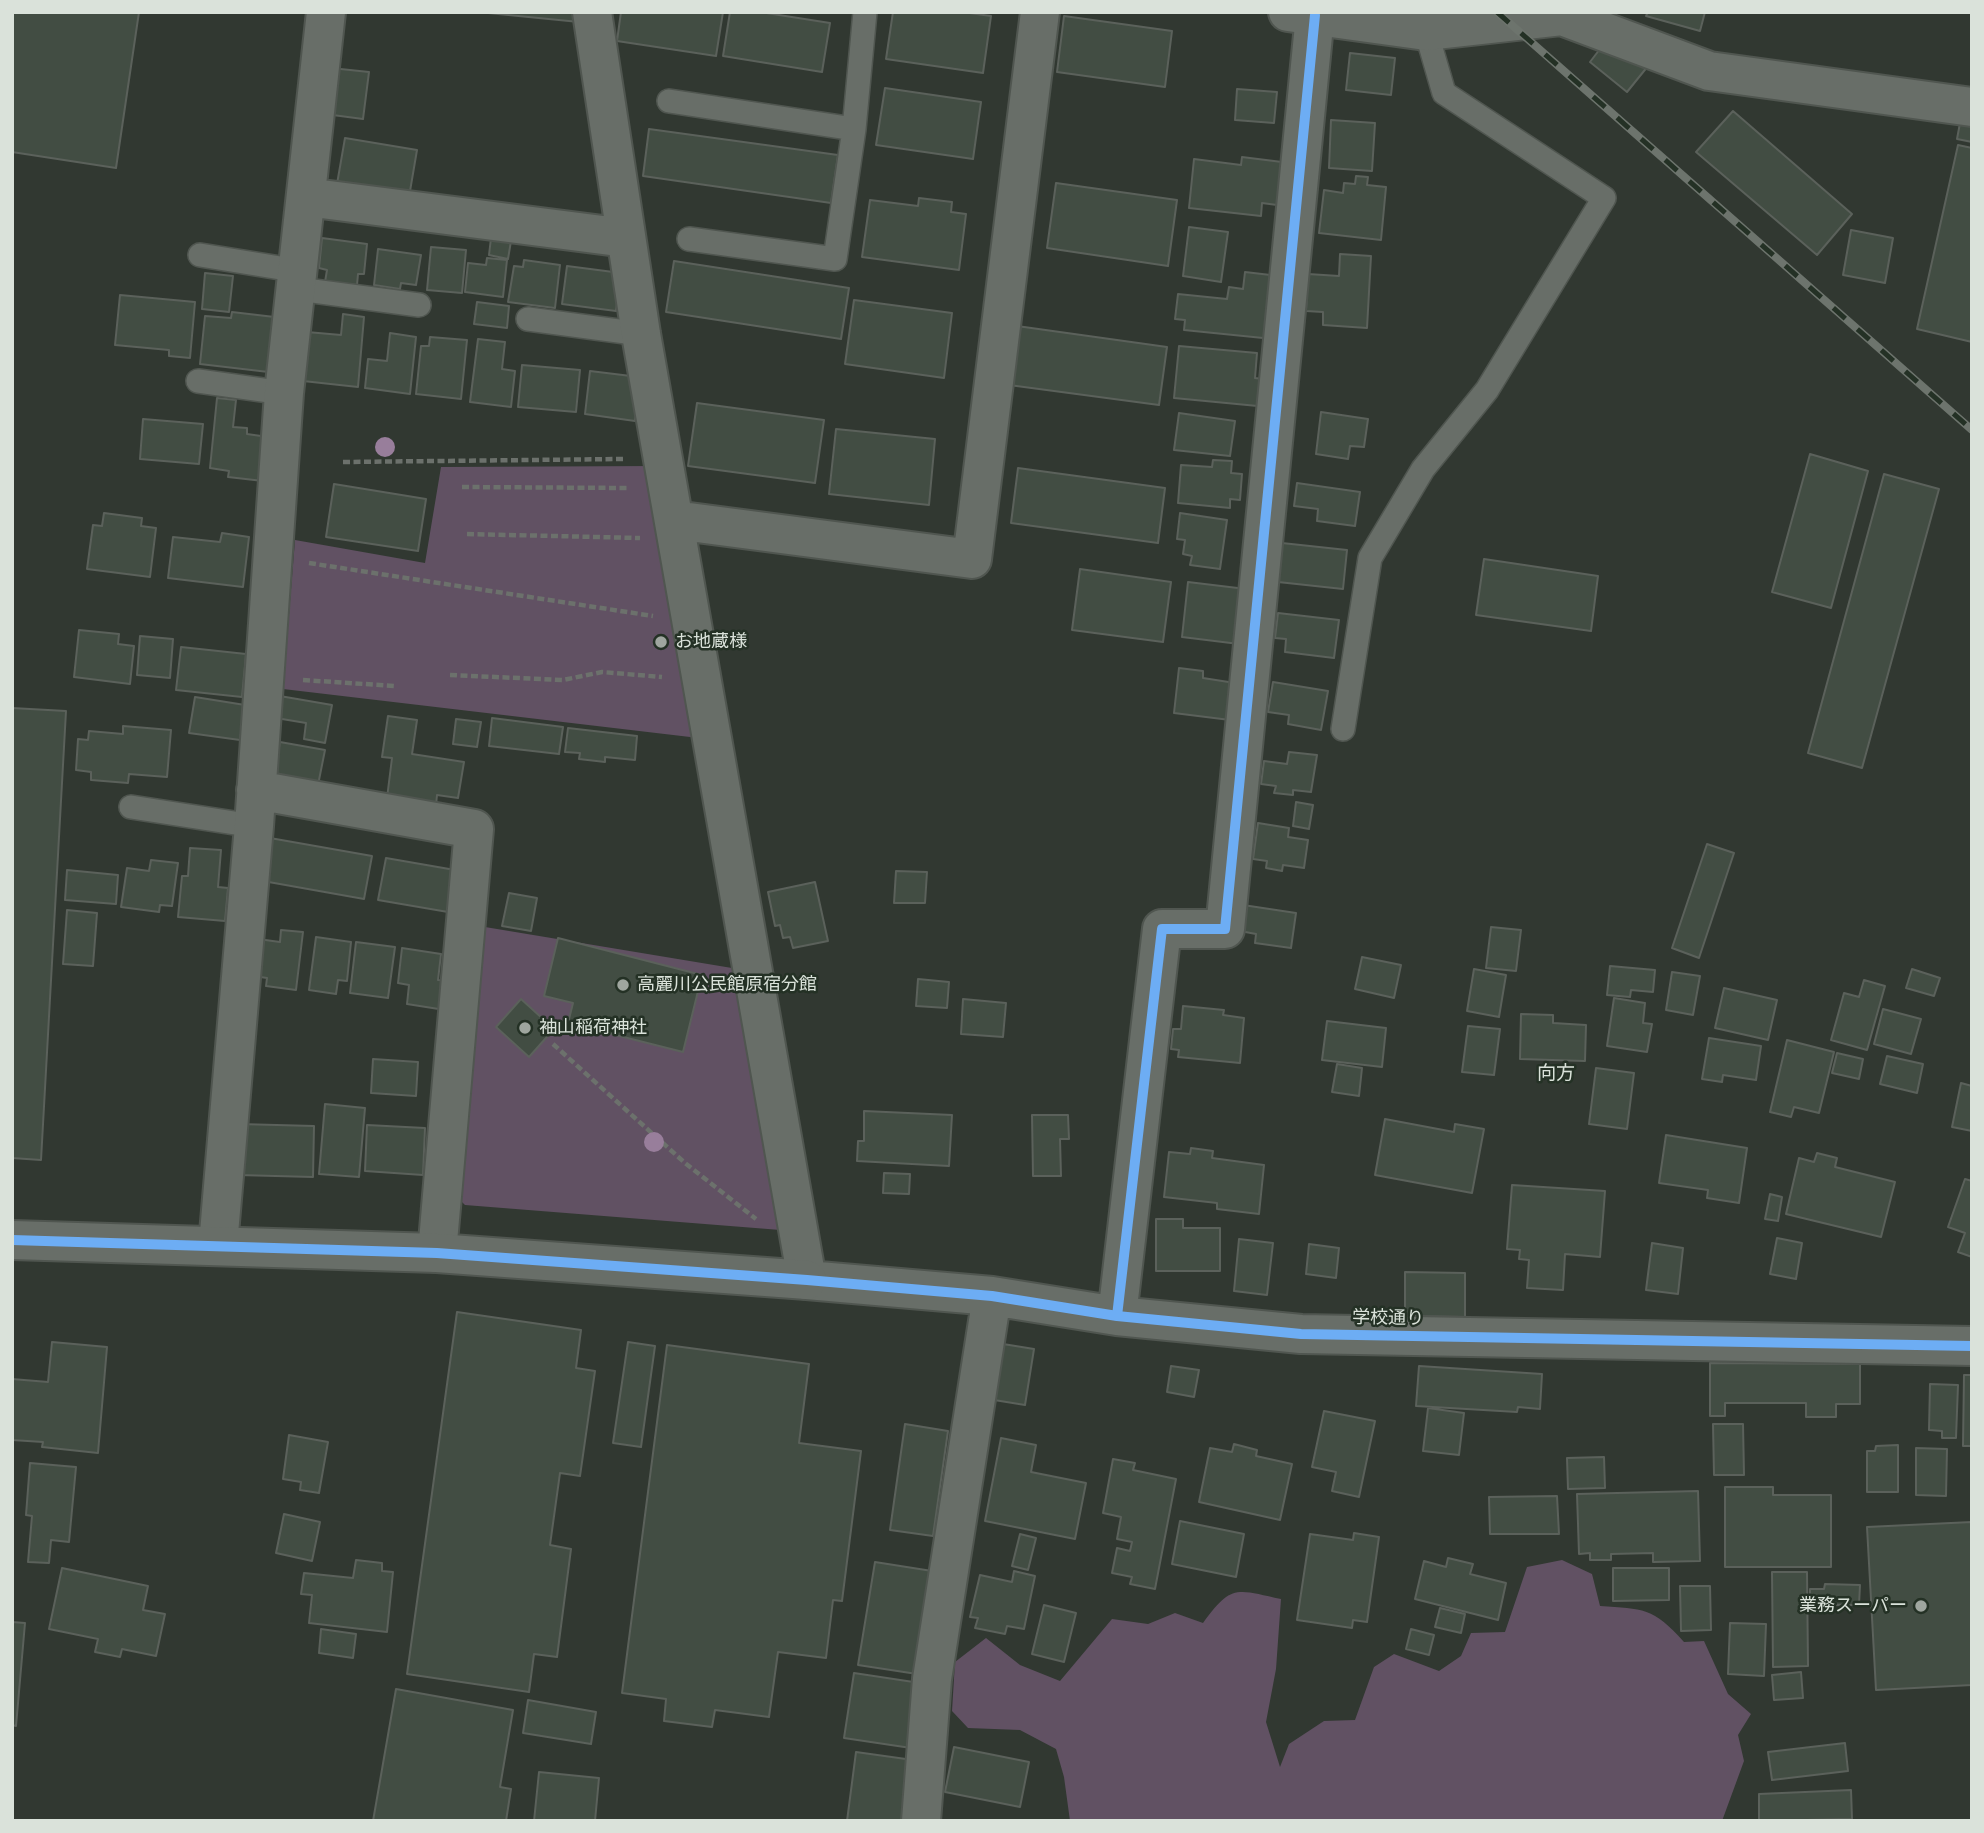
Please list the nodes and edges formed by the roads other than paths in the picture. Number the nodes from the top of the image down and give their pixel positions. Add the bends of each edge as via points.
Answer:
1 (326, 12) edge
2 (592, 12) edge
3 (865, 12) edge
4 (1040, 12) edge
5 (1301, 14) edge
6 (1426, 31) junction
7 (668, 101) dead end
8 (1972, 107) edge
9 (854, 129) junction
10 (306, 197) junction
11 (626, 238) junction
12 (689, 239) dead end
13 (200, 255) dead end
14 (298, 280) junction
15 (419, 305) dead end
16 (528, 319) dead end
17 (641, 334) junction
18 (198, 381) dead end
19 (284, 393) junction
20 (661, 529) junction
21 (1343, 729) dead end
22 (131, 807) dead end
23 (255, 808) junction
24 (12, 1240) edge
25 (218, 1245) junction
26 (437, 1253) junction
27 (807, 1280) junction
28 (992, 1296) junction
29 (1118, 1316) junction
30 (1972, 1346) edge
31 (921, 1821) edge

1 - 10 street
2 - 11 street
3 - 9 lane
4 - 20 street via 972,559
5 - 6 street
5 - 29 street via 1225,929 1162,929
6 - 8 street via 1562,16 1709,71
6 - 21 lane via 1444,93 1604,198 1487,390 1423,469 1370,558
7 - 9 lane
9 - 12 lane via 835,260
10 - 11 street
10 - 14 street
11 - 17 street
13 - 14 lane
14 - 15 lane
14 - 19 street
16 - 17 lane
17 - 20 street via 663,459
18 - 19 lane
19 - 23 street
20 - 27 street via 692,622
22 - 23 lane
23 - 25 street
23 - 26 street via 474,829
24 - 25 street, 学校通り
25 - 26 street, 学校通り
26 - 27 street, 学校通り
27 - 28 street, 学校通り
28 - 29 street, 学校通り
28 - 31 street via 932,1679
29 - 30 street, 学校通り via 1301,1334

